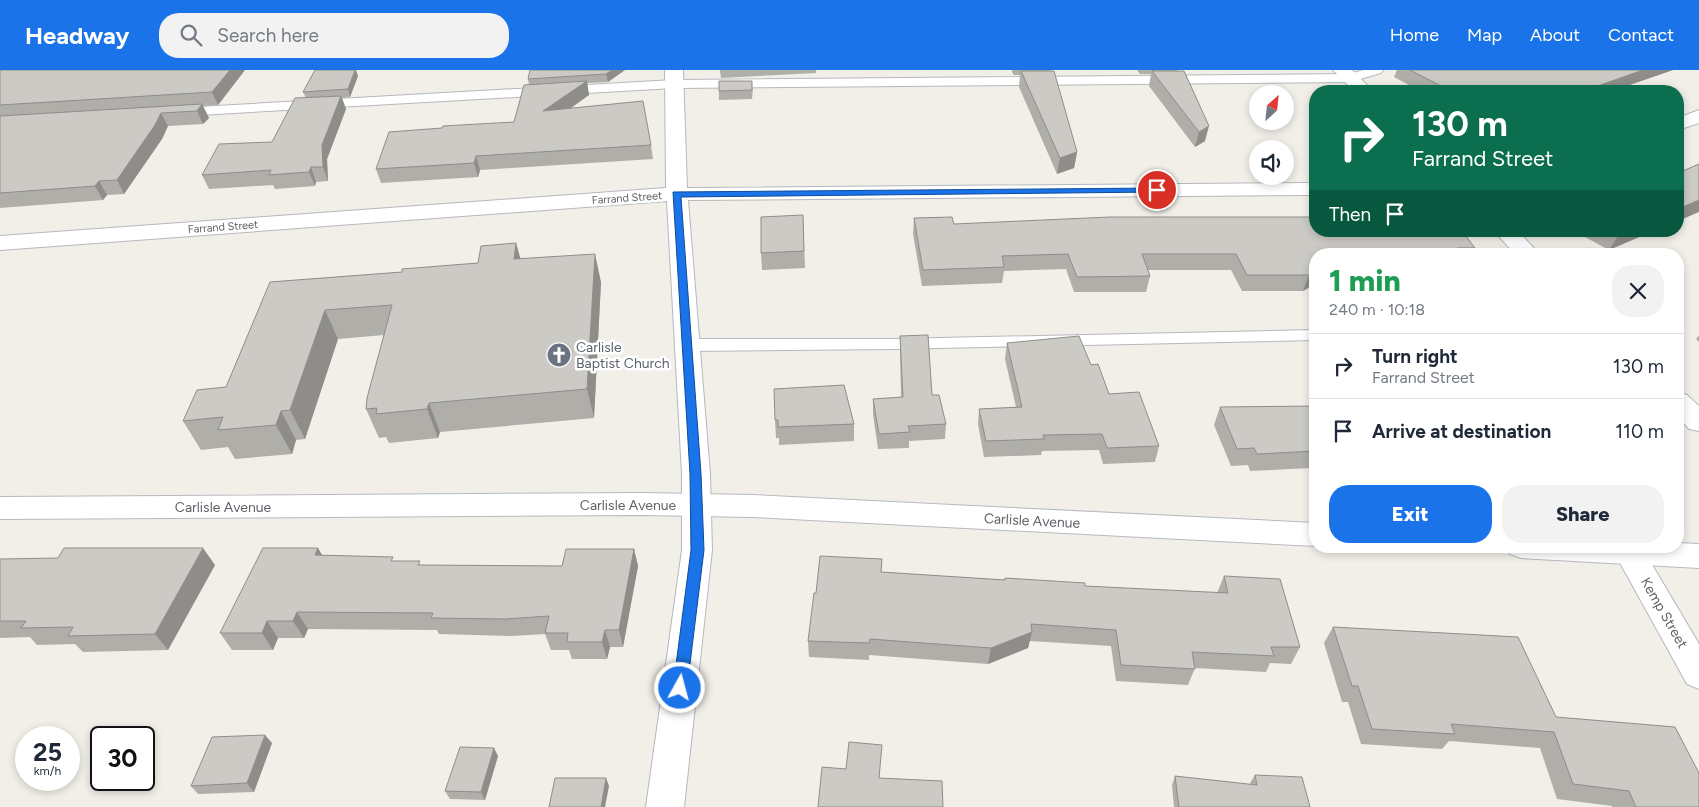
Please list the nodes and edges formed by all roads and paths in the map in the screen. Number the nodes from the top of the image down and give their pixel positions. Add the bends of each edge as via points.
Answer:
1 (1377, 70) edge
2 (1346, 74) edge
3 (674, 77) edge
4 (1358, 85) edge
5 (168, 113) edge
6 (1699, 116) edge
7 (1684, 122) edge
8 (1309, 189) edge
9 (676, 194) junction
10 (1511, 237) edge
11 (0, 243) edge
12 (1522, 248) edge
13 (1309, 335) edge
14 (686, 345) junction
15 (1684, 407) edge
16 (1699, 422) edge
17 (696, 505) junction
18 (0, 508) edge
19 (1309, 535) edge
20 (1630, 553) edge
21 (1646, 553) edge
22 (1699, 556) edge
23 (1699, 674) edge
24 (665, 807) edge

1 - 2 lane
2 - 3 lane
2 - 4 street
3 - 5 lane via 493,96
3 - 9 street
6 - 7 street
8 - 9 street, Farrand Street
9 - 11 street, Farrand Street
9 - 14 street
10 - 12 street
13 - 14 lane
14 - 17 street
15 - 16 street
17 - 18 street, Carlisle Avenue
17 - 19 street, Carlisle Avenue
17 - 24 street via 698,550
20 - 23 street, Kemp Street
21 - 22 street

